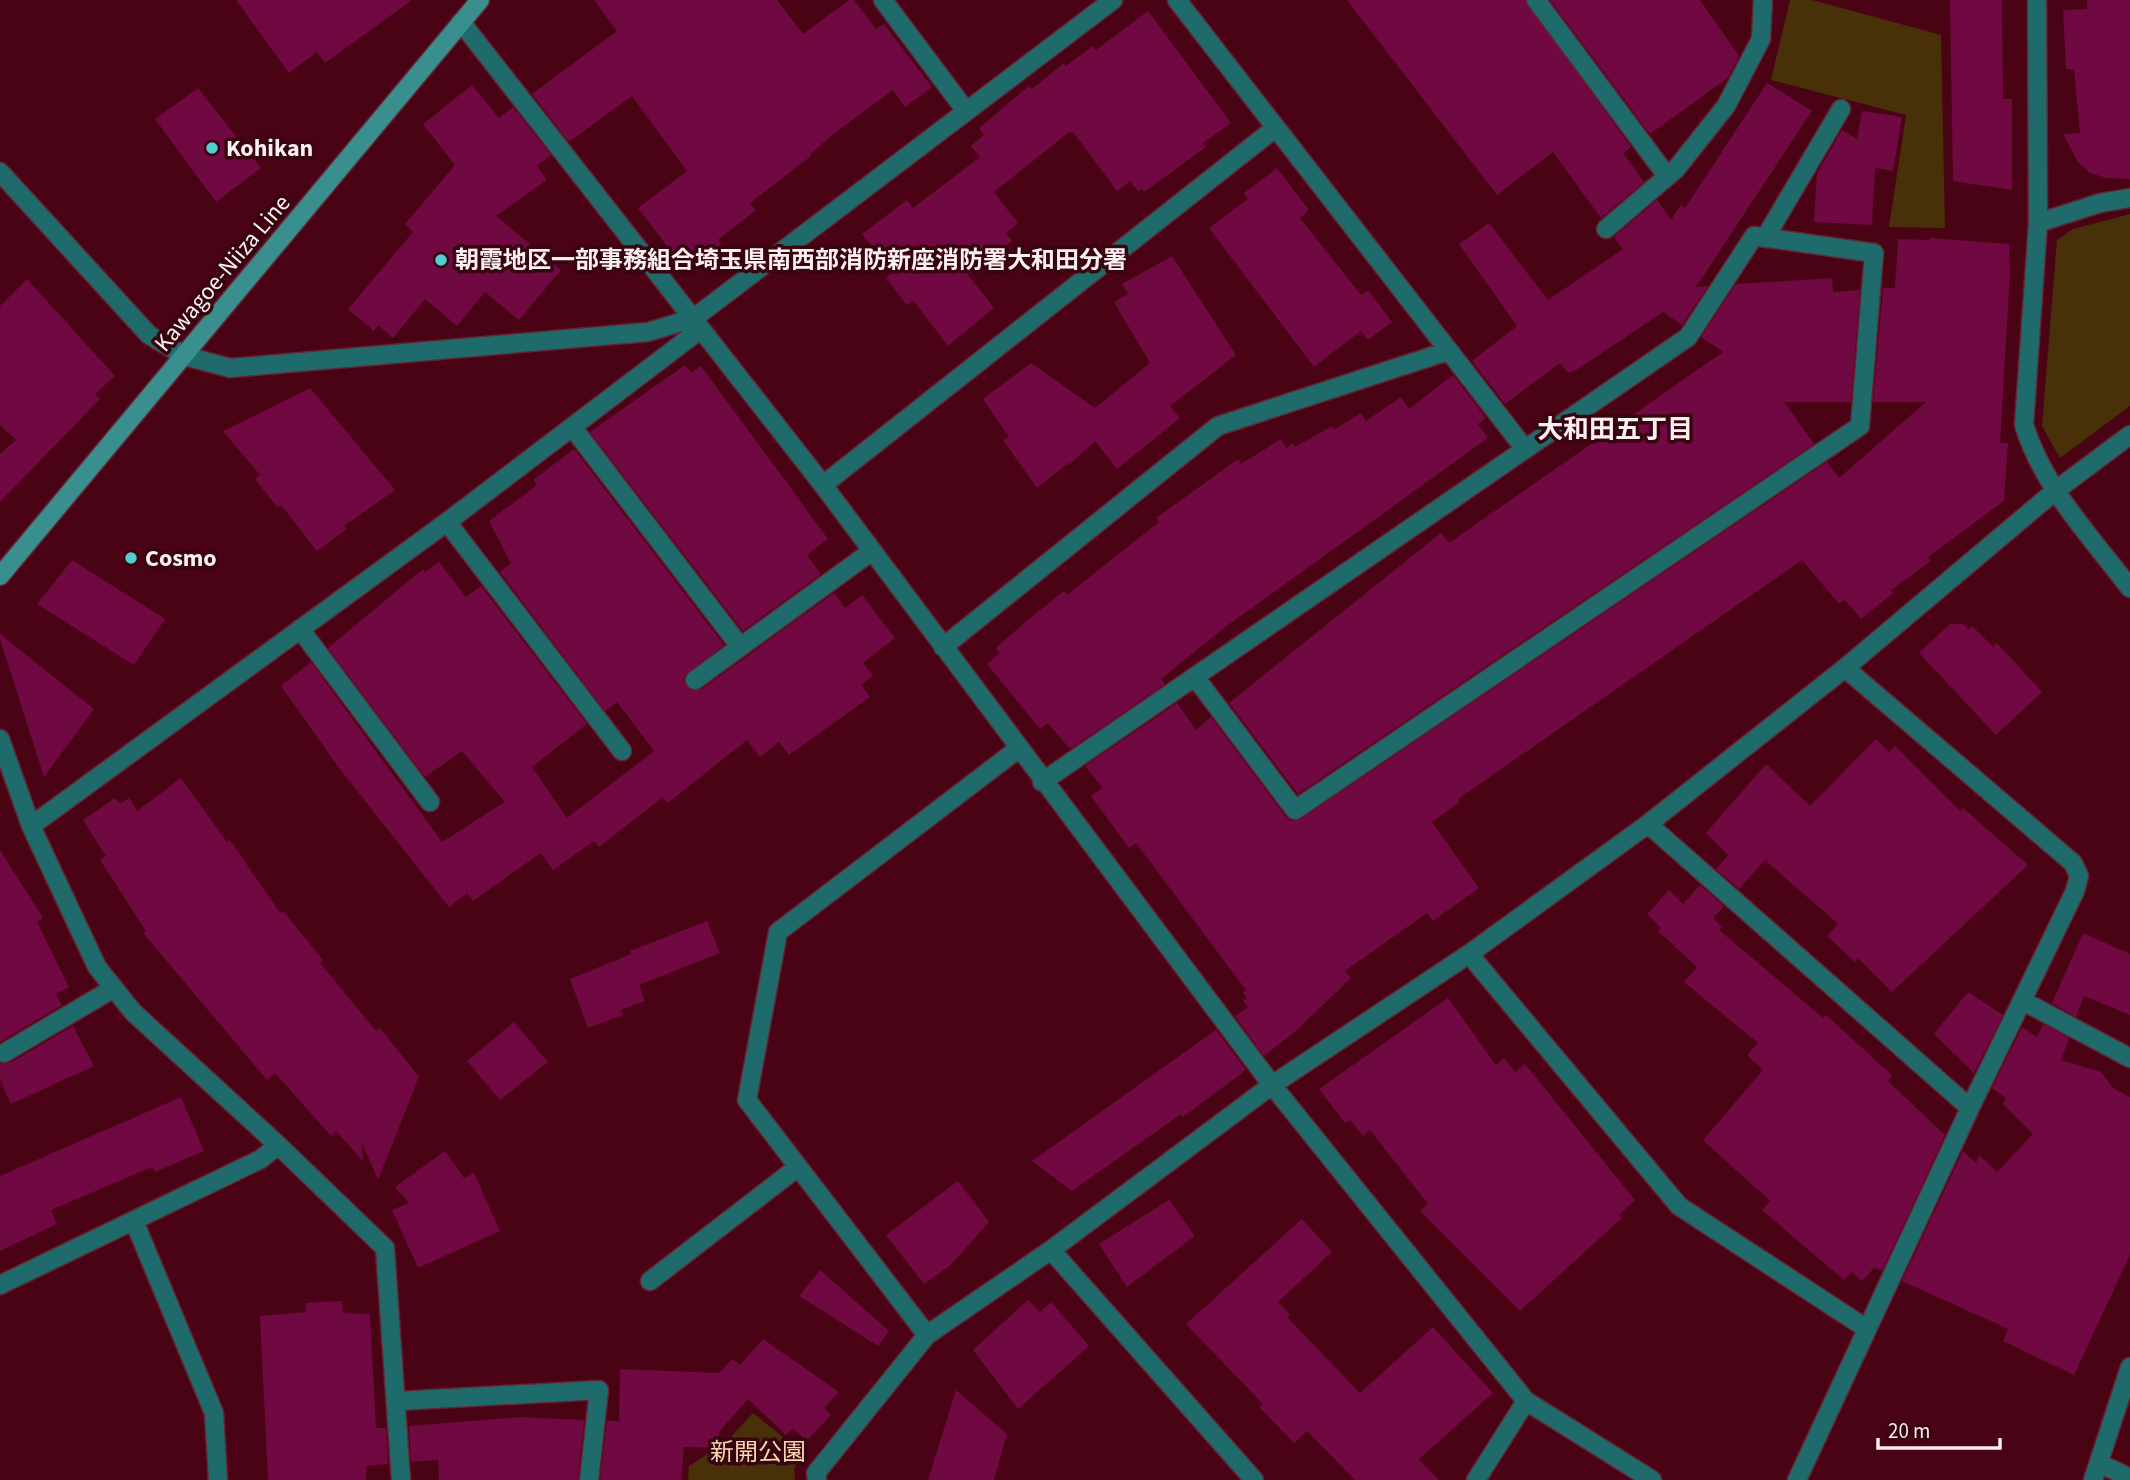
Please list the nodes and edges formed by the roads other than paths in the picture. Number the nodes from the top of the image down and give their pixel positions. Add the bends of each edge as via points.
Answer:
1 (480, 0) edge
2 (883, 0) edge
3 (1113, 0) edge
4 (1177, 0) edge
5 (1536, 0) edge
6 (1763, 0) edge
7 (2037, 0) edge
8 (461, 22) junction
9 (1841, 108) dead end
10 (966, 111) junction
11 (1274, 129) junction
12 (0, 172) edge
13 (1667, 176) junction
14 (2130, 198) edge
15 (2038, 223) junction
16 (1605, 229) dead end
17 (1765, 238) junction
18 (698, 323) junction
19 (1448, 351) junction
20 (184, 356) junction
21 (573, 428) junction
22 (2130, 435) edge
23 (1525, 449) junction
24 (823, 485) junction
25 (2055, 491) junction
26 (447, 522) junction
27 (872, 551) junction
28 (0, 576) edge
29 (2130, 588) edge
30 (300, 629) junction
31 (739, 645) junction
32 (943, 647) junction
33 (1844, 668) junction
34 (1195, 677) junction
35 (695, 680) dead end
36 (0, 739) edge
37 (1018, 749) junction
38 (622, 751) dead end
39 (1042, 782) junction
40 (430, 802) dead end
41 (1648, 824) junction
42 (31, 826) junction
43 (1469, 954) junction
44 (114, 988) junction
45 (2023, 1000) junction
46 (4, 1053) dead end
47 (2130, 1058) edge
48 (1272, 1085) junction
49 (1970, 1108) junction
50 (278, 1144) junction
51 (798, 1167) junction
52 (134, 1221) junction
53 (1051, 1250) junction
54 (650, 1281) dead end
55 (0, 1285) edge
56 (1867, 1329) junction
57 (927, 1335) junction
58 (2130, 1367) edge
59 (397, 1401) junction
60 (1526, 1401) junction
61 (2096, 1472) edge
62 (2130, 1478) edge
63 (218, 1480) edge
64 (401, 1480) edge
65 (589, 1480) edge
66 (817, 1480) edge
67 (1254, 1480) edge
68 (1476, 1480) edge
69 (1652, 1480) edge
70 (1797, 1480) edge

1 - 8 main road, Kawagoe-Niiza Line
2 - 10 street
3 - 10 street
4 - 11 street
5 - 13 street
6 - 13 street via 1761,38 1726,106
7 - 15 street
8 - 18 street
8 - 20 main road, Kawagoe-Niiza Line
9 - 17 street
10 - 18 street
11 - 19 street
11 - 24 street
12 - 20 street via 149,335
13 - 16 street
14 - 15 street
15 - 25 street via 2024,425 2033,454
17 - 23 street via 1754,236 1688,337
17 - 34 street via 1874,253 1860,426 1295,810
18 - 20 street via 648,332 230,368
18 - 21 street
18 - 24 street
19 - 23 street
19 - 32 street via 1218,426
20 - 28 main road, Kawagoe-Niiza Line
21 - 26 street
21 - 31 street
22 - 25 street
23 - 34 street
24 - 27 street
25 - 29 street
25 - 33 street
26 - 30 street
26 - 38 street
27 - 31 street
27 - 32 street
30 - 40 street
30 - 42 street
31 - 35 street
32 - 37 street
33 - 41 street
33 - 45 street via 2073,863 2079,876 2075,891
34 - 39 street
36 - 42 street
37 - 39 street
37 - 51 street via 778,932 747,1100
39 - 48 street
41 - 43 street
41 - 49 street
42 - 44 street via 97,967
43 - 48 street
43 - 56 street via 1679,1206
44 - 46 street
44 - 50 street via 133,1012
45 - 47 street
45 - 49 street
48 - 53 street
48 - 60 street
49 - 56 street
50 - 52 street via 261,1159
50 - 59 street via 385,1248
51 - 54 street
51 - 57 street
52 - 55 street
52 - 63 street via 214,1413
53 - 57 street
53 - 67 street
56 - 70 street
57 - 66 street via 816,1473
58 - 61 street
59 - 64 street
59 - 65 street via 599,1390
60 - 68 street
60 - 69 street
61 - 62 street

